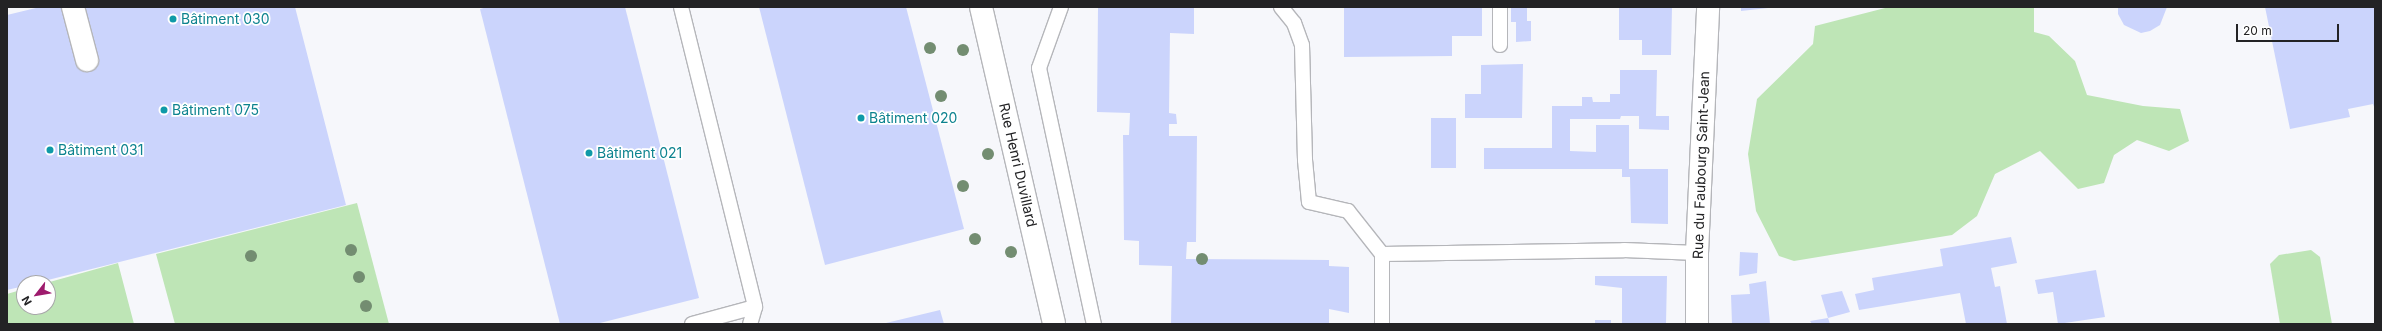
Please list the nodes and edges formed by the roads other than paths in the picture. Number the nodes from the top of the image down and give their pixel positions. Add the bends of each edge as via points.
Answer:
1 (73, 7) edge
2 (681, 7) edge
3 (981, 7) edge
4 (1061, 7) edge
5 (1281, 7) edge
6 (1500, 7) edge
7 (1708, 7) edge
8 (1500, 45) dead end
9 (87, 60) dead end
10 (1697, 253) junction
11 (1382, 254) junction
12 (755, 307) junction
13 (692, 324) edge
14 (750, 324) edge
15 (1054, 324) edge
16 (1094, 324) edge
17 (1382, 324) edge
18 (1697, 324) edge

1 - 9 street
2 - 12 lane
3 - 15 street, Rue Henri Duvillard
4 - 16 lane via 1039,68
5 - 11 lane via 1294,23 1302,44 1308,202 1348,211
6 - 8 lane
7 - 10 street, Rue du Faubourg Saint-Jean
10 - 11 lane via 1624,250
10 - 18 street, Rue du Faubourg Saint-Jean
11 - 17 lane
12 - 13 lane
12 - 14 lane

